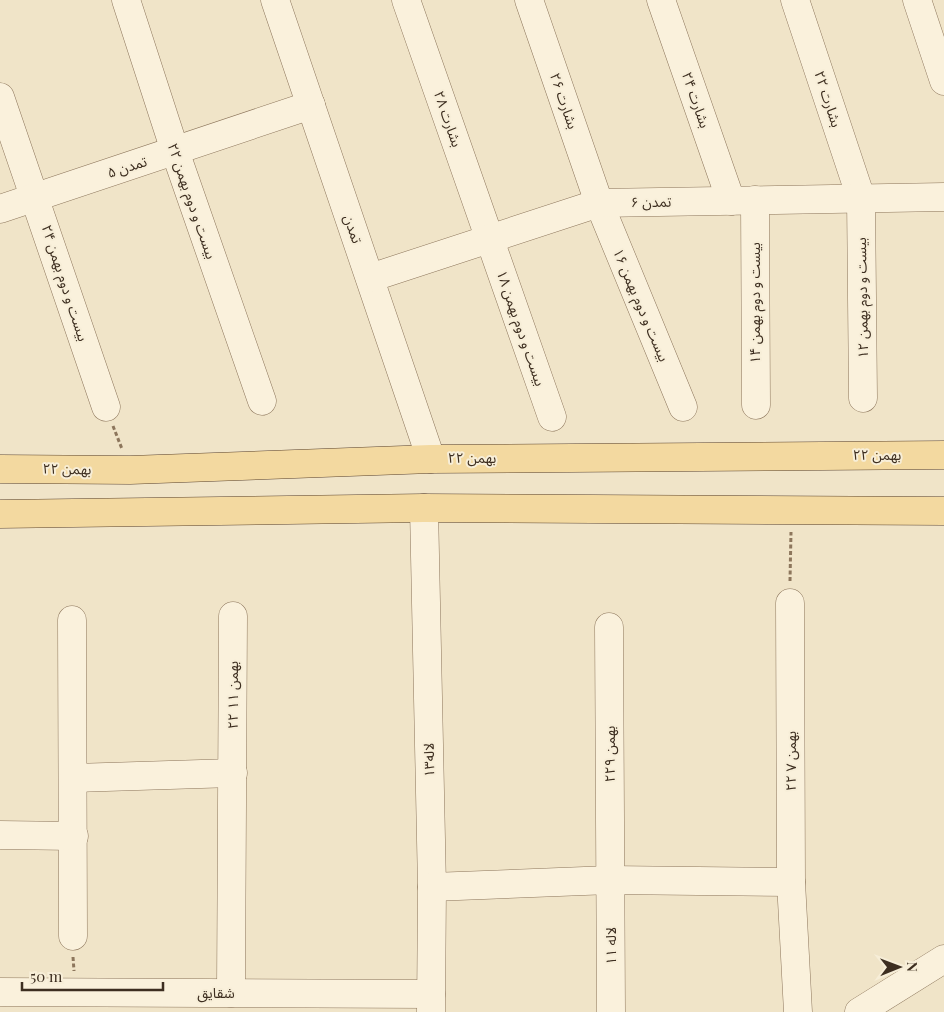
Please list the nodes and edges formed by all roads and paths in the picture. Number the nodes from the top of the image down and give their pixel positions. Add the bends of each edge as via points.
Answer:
1 (126, 0) edge
2 (275, 0) edge
3 (406, 0) edge
4 (529, 0) edge
5 (661, 0) edge
6 (795, 0) edge
7 (917, 0) edge
8 (944, 81) edge
9 (0, 97) edge
10 (311, 105) junction
11 (175, 151) junction
12 (36, 197) junction
13 (944, 197) edge
14 (861, 198) junction
15 (743, 201) junction
16 (599, 203) junction
17 (0, 209) edge
18 (490, 238) junction
19 (370, 278) junction
20 (864, 398) dead end
21 (262, 401) dead end
22 (756, 405) dead end
23 (106, 407) joint
24 (683, 407) dead end
25 (552, 418) dead end
26 (944, 455) edge
27 (432, 459) junction
28 (0, 468) edge
29 (130, 470) junction
30 (424, 508) junction
31 (791, 509) junction
32 (944, 512) edge
33 (0, 514) edge
34 (790, 604) joint
35 (233, 616) dead end
36 (72, 620) dead end
37 (609, 627) dead end
38 (232, 773) junction
39 (74, 778) junction
40 (0, 835) edge
41 (74, 836) junction
42 (610, 880) junction
43 (791, 882) junction
44 (432, 887) junction
45 (74, 936) joint
46 (944, 958) edge
47 (0, 992) edge
48 (231, 993) junction
49 (74, 994) junction
50 (377, 1003) edge
51 (431, 1003) edge
52 (611, 1012) edge
53 (798, 1012) edge
54 (859, 1012) edge

1 - 11 street, بیست و دوم بهمن ۲۲
2 - 10 street, تمدن
3 - 18 street, بشارت ۲۸
4 - 16 street, بشارت ۲۶
5 - 15 street, بشارت ۲۴
6 - 14 street, بشارت ۲۲
7 - 8 street
9 - 12 street, بیست و دوم بهمن ۲۴
10 - 11 street, تمدن ۵
10 - 19 street, تمدن
11 - 12 street, تمدن ۵
11 - 21 street, بیست و دوم بهمن ۲۲
12 - 17 street, تمدن ۵
12 - 23 street, بیست و دوم بهمن ۲۴
13 - 14 street, تمدن ۶
14 - 15 street, تمدن ۶
14 - 20 street, بیست و دوم بهمن ۱۲
15 - 16 street, تمدن ۶
15 - 22 street, بیست و دوم بهمن ۱۴
16 - 18 street, تمدن ۶
16 - 24 street, بیست و دوم بهمن ۱۶
18 - 19 street, تمدن ۶
18 - 25 street, بیست و دوم بهمن ۱۸
19 - 27 street, تمدن
23 - 29 path
26 - 27 main road, ۲۲ بهمن
27 - 29 main road, ۲۲ بهمن
28 - 29 main road, ۲۲ بهمن
30 - 31 main road
30 - 33 main road
30 - 44 street, لاله۱۳
31 - 32 main road
31 - 34 path
34 - 43 street, ۲۲ بهمن ۷
35 - 38 street, ۲۲ بهمن ۱۱
36 - 39 street
37 - 42 street, ۲۲بهمن ۹
38 - 39 street
38 - 48 street, ۲۲ بهمن ۱۱
39 - 41 street
40 - 41 street
41 - 45 street
42 - 43 street
42 - 44 street
42 - 52 street, لاله ۱۱
43 - 53 street, ۲۲ بهمن ۷
44 - 51 street, لاله۱۳
45 - 49 path
46 - 54 street
47 - 49 street, شقايق
48 - 49 street, شقايق
48 - 50 street, شقايق
50 - 51 street, شقايق

